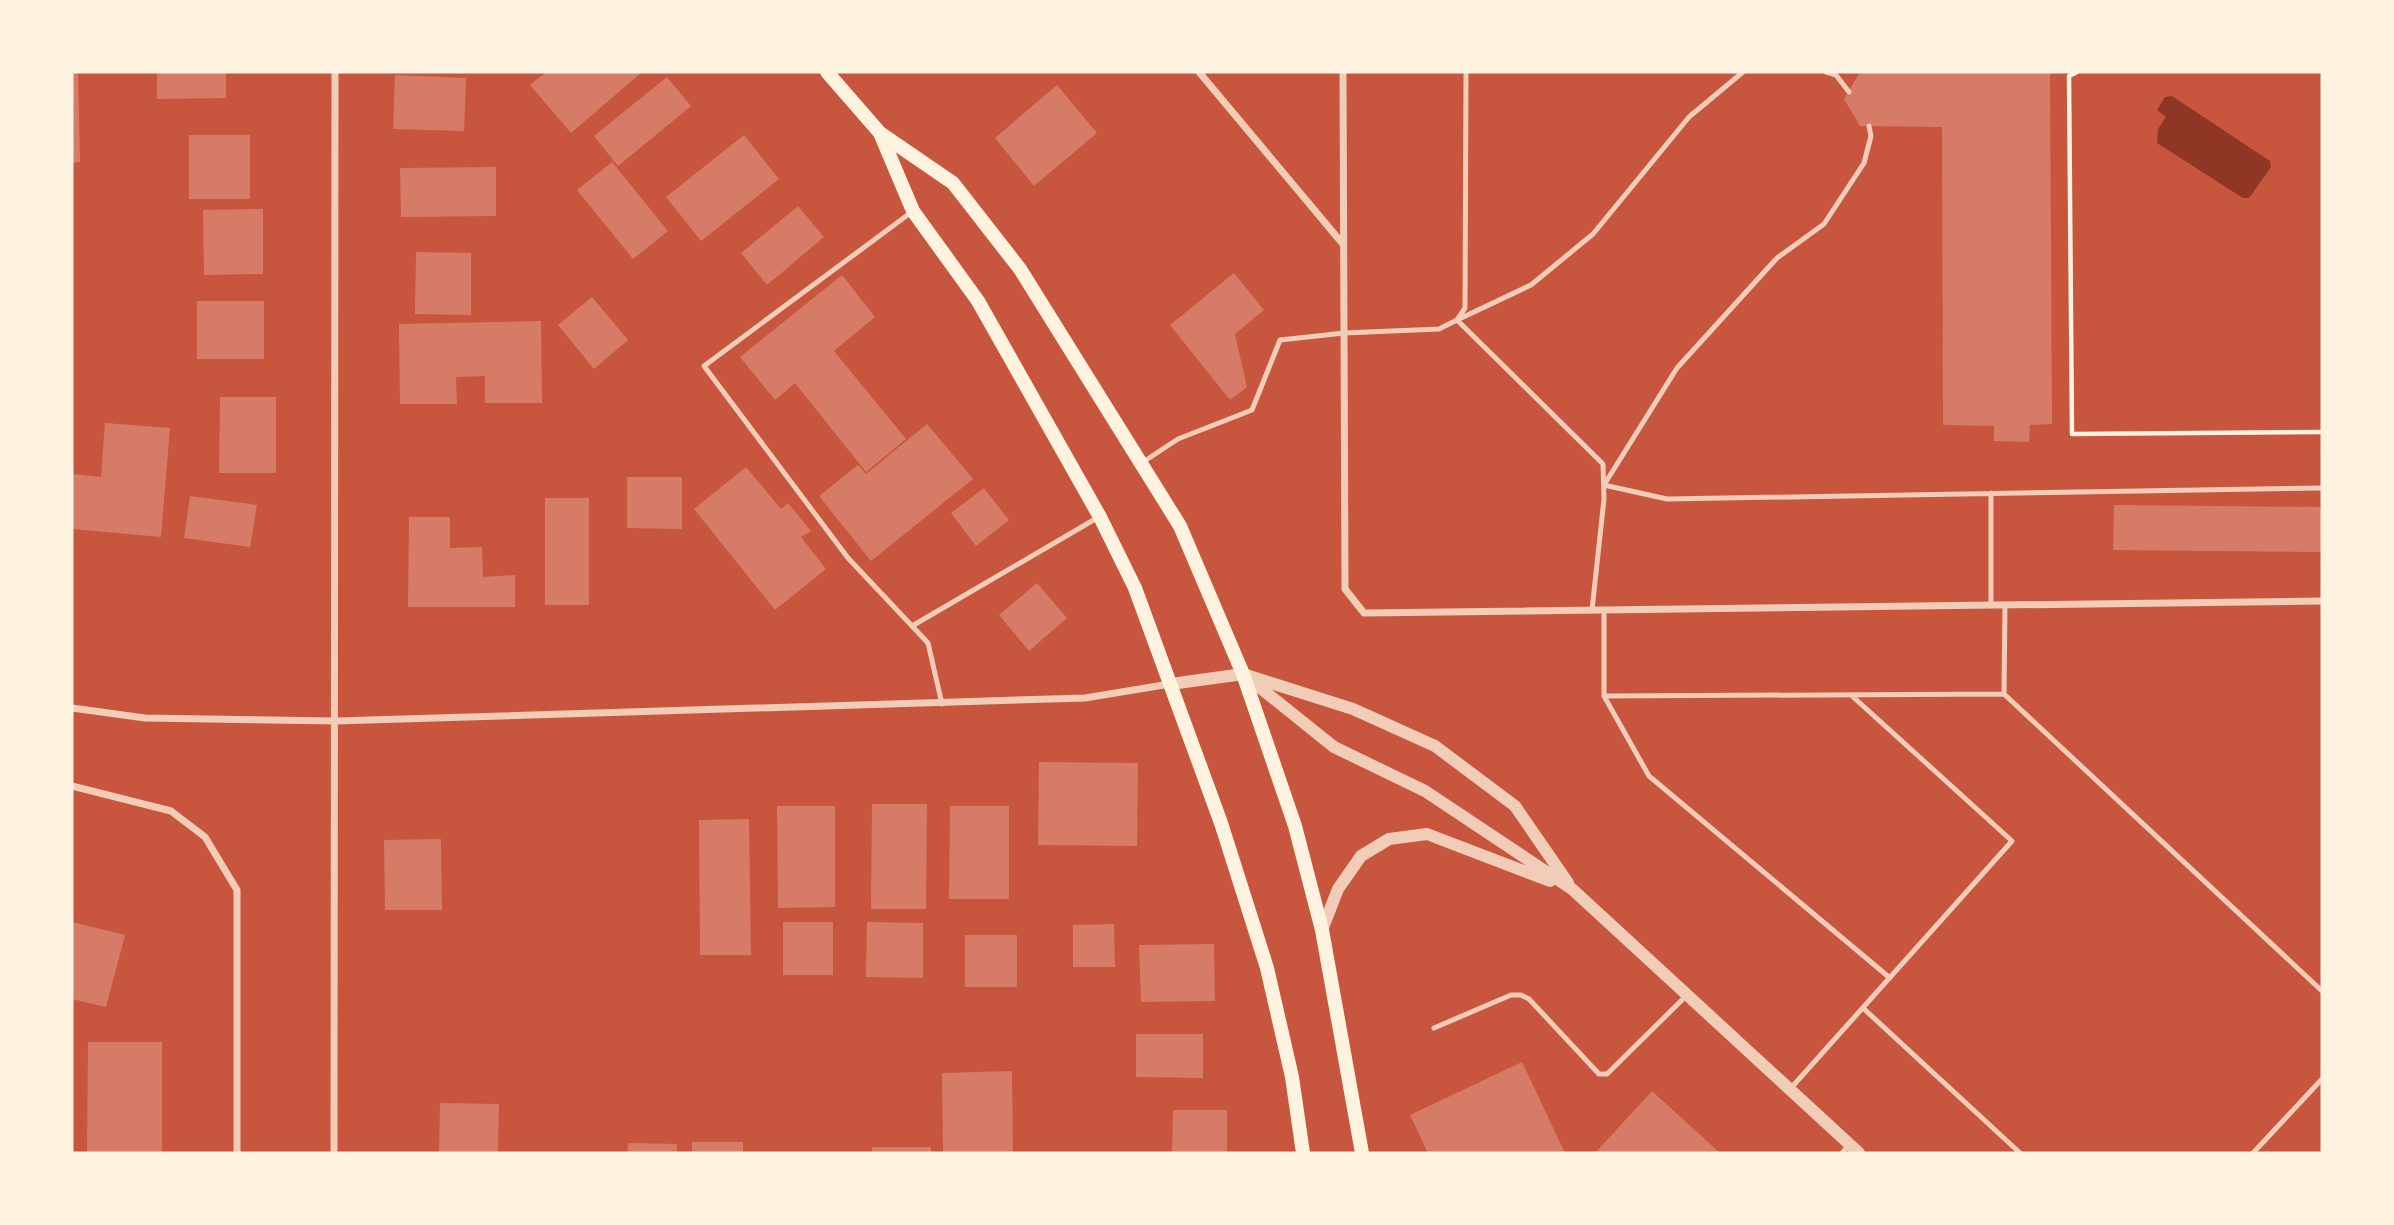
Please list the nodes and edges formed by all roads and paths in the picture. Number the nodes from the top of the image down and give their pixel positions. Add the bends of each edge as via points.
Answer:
1 (335, 72) edge
2 (827, 72) edge
3 (1199, 72) edge
4 (1343, 72) edge
5 (1466, 72) edge
6 (1743, 72) edge
7 (1826, 72) edge
8 (2077, 72) edge
9 (1849, 92) dead end
10 (1869, 126) dead end
11 (880, 133) junction
12 (913, 211) junction
13 (1343, 244) junction
14 (1457, 320) junction
15 (1343, 333) junction
16 (2322, 432) edge
17 (1141, 463) junction
18 (1604, 485) junction
19 (2322, 488) edge
20 (1991, 493) junction
21 (1100, 517) junction
22 (2322, 601) edge
23 (1991, 605) junction
24 (2005, 605) junction
25 (1592, 610) junction
26 (1604, 610) junction
27 (912, 626) junction
28 (1243, 674) junction
29 (1171, 684) junction
30 (2004, 694) junction
31 (1850, 695) junction
32 (1604, 696) junction
33 (942, 704) junction
34 (72, 708) edge
35 (336, 721) junction
36 (72, 786) edge
37 (1572, 889) junction
38 (1322, 930) junction
39 (1890, 978) junction
40 (2322, 991) edge
41 (1688, 994) junction
42 (1863, 1008) junction
43 (1434, 1028) dead end
44 (2322, 1079) edge
45 (1791, 1088) junction
46 (1850, 1150) edge
47 (237, 1153) edge
48 (334, 1153) edge
49 (1303, 1153) edge
50 (1362, 1153) edge
51 (2020, 1153) edge
52 (2253, 1153) edge

1 - 35 street
2 - 11 main road
3 - 13 street
4 - 13 street
5 - 14 lane via 1465,308
6 - 14 lane via 1689,117 1593,234 1531,285
7 - 9 lane via 1836,75
8 - 16 path via 2069,76 2072,434
10 - 18 lane via 1864,163 1825,224 1777,258 1677,368
11 - 12 main road
11 - 17 main road via 953,183 1020,269
12 - 21 main road via 978,301
12 - 27 lane via 704,366 848,558
13 - 15 street
14 - 15 lane via 1439,329
14 - 18 lane via 1603,464
15 - 17 lane via 1280,340 1252,410 1178,439
15 - 25 street via 1345,589 1364,613
17 - 28 main road via 1180,526
18 - 20 lane via 1667,499
18 - 25 lane
19 - 20 lane
20 - 23 lane
21 - 27 lane
21 - 29 main road via 1135,588
22 - 24 street
23 - 24 street
23 - 26 street
24 - 30 lane
25 - 26 street
26 - 32 lane
27 - 33 lane via 928,643
28 - 29 street
28 - 37 street via 1334,747 1424,791
28 - 37 street via 1353,709 1435,746 1515,806
28 - 38 main road via 1293,817
29 - 33 street via 1085,698
29 - 49 main road via 1267,968 1292,1077
30 - 31 lane
30 - 40 lane
31 - 32 lane
31 - 39 lane via 2012,841
32 - 39 lane via 1649,776
33 - 35 street
34 - 35 street via 145,718
35 - 48 street
36 - 47 street via 171,811 205,837 237,890
37 - 38 street via 1427,834 1389,839 1362,856 1338,889
37 - 41 street
38 - 50 main road
39 - 42 lane
41 - 43 lane via 1608,1074 1600,1074 1521,995 1511,995
41 - 45 street
42 - 45 lane
42 - 51 lane
44 - 52 lane
45 - 46 street

